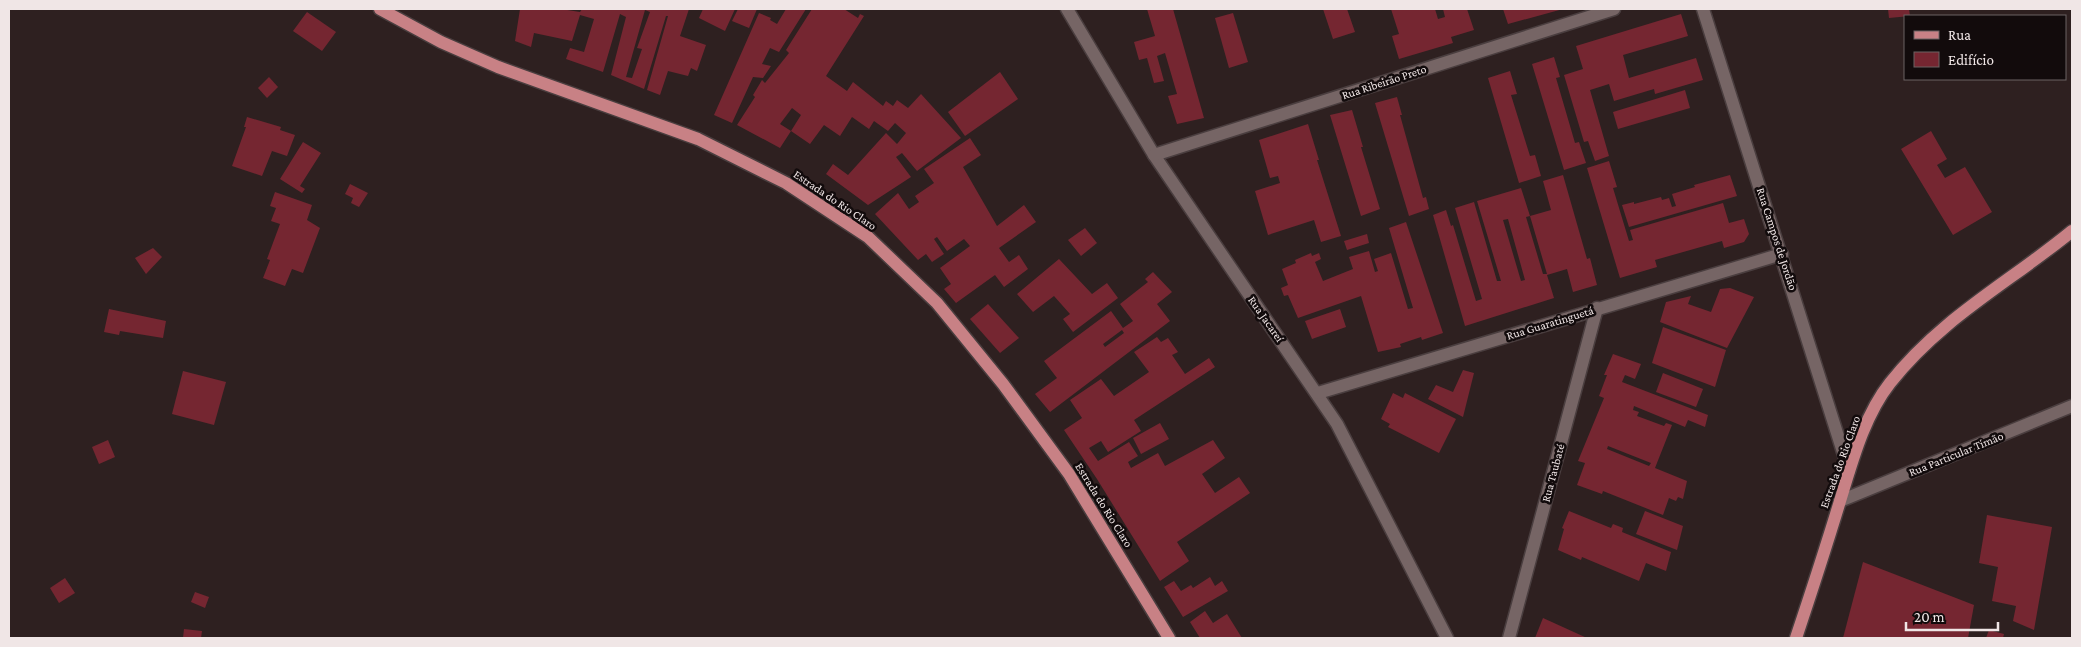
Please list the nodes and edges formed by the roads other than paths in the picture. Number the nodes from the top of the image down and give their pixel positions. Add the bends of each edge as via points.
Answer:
1 (380, 9) edge
2 (1067, 9) edge
3 (1614, 9) edge
4 (1703, 9) edge
5 (1154, 155) junction
6 (2072, 231) edge
7 (1782, 254) junction
8 (1597, 308) junction
9 (1318, 394) junction
10 (2072, 406) edge
11 (1849, 471) junction
12 (1840, 501) junction
13 (1169, 638) edge
14 (1447, 638) edge
15 (1509, 638) edge
16 (1796, 638) edge

1 - 13 main road, Estrada do Rio Claro via 441,42 498,67 698,140 786,183 868,237 937,302 1003,384 1069,474
2 - 5 street, Rua Jacareí
3 - 5 street, Rua Ribeirão Preto
4 - 7 street, Rua Campos de Jordão
5 - 9 street, Rua Jacareí
6 - 11 main road, Estrada do Rio Claro via 1968,307 1925,345 1889,384 1868,421
7 - 8 street, Rua Guaratinguetá
7 - 11 street, Rua Campos de Jordão
8 - 9 street, Rua Guaratinguetá
8 - 15 street, Rua Taubaté
9 - 14 street, Rua Jacareí via 1341,432
10 - 12 street, Rua Particular Timão
11 - 12 main road, Estrada do Rio Claro
12 - 16 main road, Estrada do Rio Claro

